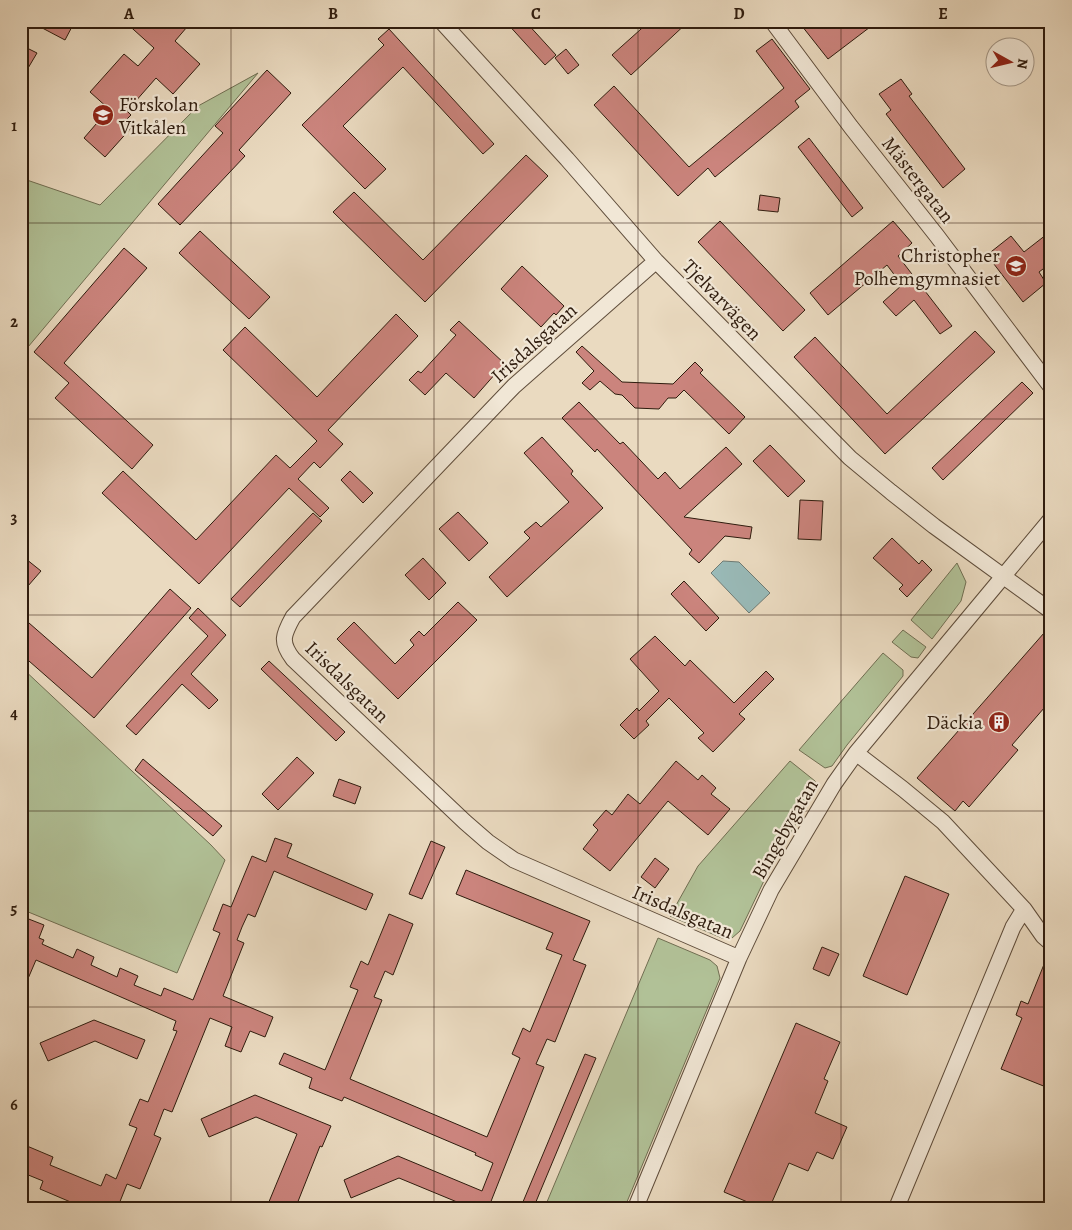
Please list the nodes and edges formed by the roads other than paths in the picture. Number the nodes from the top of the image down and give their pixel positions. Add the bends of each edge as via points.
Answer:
1 (441, 21) edge
2 (772, 21) edge
3 (656, 261) junction
4 (1051, 387) edge
5 (1051, 519) edge
6 (1003, 575) junction
7 (1051, 611) edge
8 (856, 753) junction
9 (1024, 910) junction
10 (1051, 943) edge
11 (740, 958) junction
12 (635, 1209) edge
13 (896, 1209) edge

1 - 3 street, Tjelvarvägen
2 - 4 street, Mästergatan
3 - 6 street, Tjelvarvägen via 850,458 934,526
3 - 11 street, Irisdalsgatan via 514,386 293,617 283,642 293,659 338,703 473,829 507,856
5 - 6 street, Bingebygatan
6 - 7 street, Tjelvarvägen
6 - 8 street, Bingebygatan
8 - 9 street via 943,822
8 - 11 street, Bingebygatan via 771,890
9 - 10 street
9 - 13 street via 1012,928
11 - 12 street, Bingebygatan

